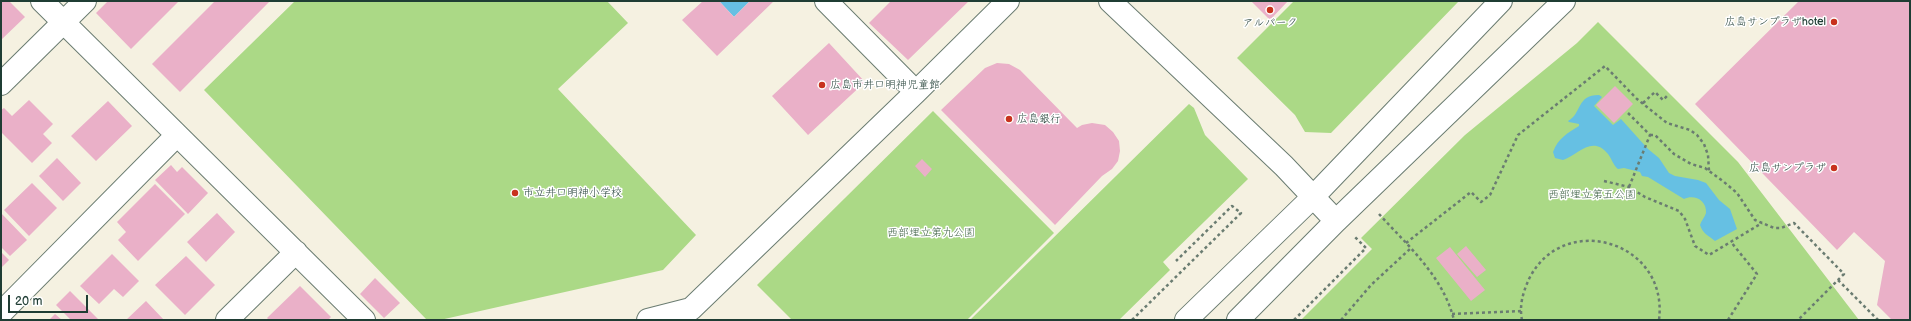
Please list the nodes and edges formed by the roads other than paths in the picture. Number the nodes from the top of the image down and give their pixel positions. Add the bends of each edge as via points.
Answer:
1 (42, 1) edge
2 (85, 1) edge
3 (826, 1) edge
4 (1008, 1) edge
5 (1110, 1) edge
6 (1501, 1) edge
7 (1564, 1) edge
8 (1582, 1) edge
9 (63, 23) junction
10 (1539, 26) junction
11 (1, 84) edge
12 (916, 92) junction
13 (177, 135) junction
14 (1313, 197) junction
15 (1336, 221) junction
16 (296, 252) junction
17 (1, 313) edge
18 (227, 320) edge
19 (364, 320) edge
20 (648, 320) edge
21 (1186, 320) edge
22 (1238, 320) edge

1 - 9 street
2 - 9 street
3 - 12 street
4 - 12 street
5 - 14 street via 1284,166
6 - 14 street
7 - 10 street
8 - 10 street
9 - 11 street
9 - 13 street
10 - 15 street
12 - 20 street via 691,309
13 - 16 street
13 - 17 street
14 - 15 street
14 - 21 street
15 - 22 street
16 - 18 street
16 - 19 street

